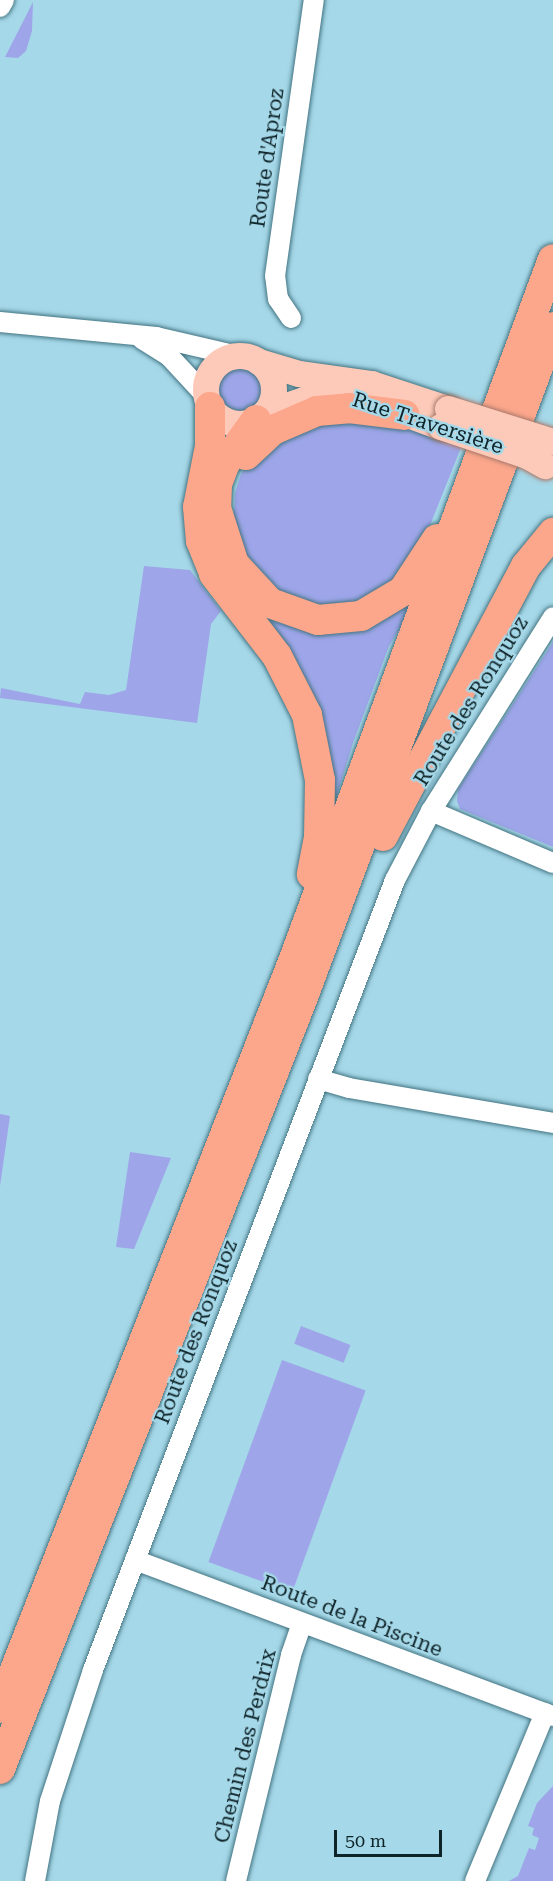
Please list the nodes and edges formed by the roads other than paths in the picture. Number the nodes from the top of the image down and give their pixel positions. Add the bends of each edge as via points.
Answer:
1 (4, 0) edge
2 (314, 0) edge
3 (0, 7) edge
4 (553, 259) edge
5 (291, 318) dead end
6 (3, 322) edge
7 (553, 327) edge
8 (120, 333) junction
9 (518, 358) junction
10 (249, 359) junction
11 (208, 401) junction
12 (405, 415) junction
13 (444, 418) junction
14 (255, 422) junction
15 (553, 442) edge
16 (549, 469) edge
17 (553, 533) edge
18 (223, 534) junction
19 (553, 617) edge
20 (430, 811) junction
21 (553, 863) edge
22 (294, 959) junction
23 (303, 997) junction
24 (318, 1079) junction
25 (553, 1123) edge
26 (135, 1560) junction
27 (302, 1623) junction
28 (0, 1708) edge
29 (549, 1714) edge
30 (0, 1769) edge
31 (35, 1881) edge
32 (236, 1881) edge
33 (475, 1881) edge

1 - 3 street
2 - 5 street, Route d'Aproz via 275,276 278,299
4 - 9 highway
6 - 8 street
7 - 23 highway
8 - 10 street via 156,336 199,350
8 - 11 street via 146,341 169,356
9 - 18 highway via 439,534 419,571 388,603 348,620 308,618 270,603 239,572
9 - 22 highway
10 - 11 main road via 213,368
10 - 13 main road via 300,374 372,384
10 - 14 main road via 269,373 274,387 272,401
11 - 14 main road via 230,423
11 - 22 highway via 210,446 198,507 203,549 219,582 271,646 290,677 307,715 319,761 319,837
12 - 13 main road, Rue Traversière
12 - 14 main road, Rue Traversière via 368,401 340,396 310,398
12 - 18 highway via 349,408 324,410 273,430 253,446 236,473 226,503
13 - 15 main road, bridge
13 - 16 main road, Rue Traversière, bridge
14 - 18 highway via 229,456 217,484 216,508
17 - 23 highway via 526,566
19 - 20 street, Route des Ronquoz
20 - 21 street, Route des Ronquoz
20 - 24 street, Route des Ronquoz via 395,880
22 - 28 highway
23 - 30 highway
24 - 25 street via 349,1088
24 - 26 street, Route des Ronquoz
26 - 27 street, Route de la Piscine
26 - 31 street, Route des Ronquoz via 64,1751
27 - 29 street, Route de la Piscine
27 - 32 street, Chemin des Perdrix
29 - 33 street

